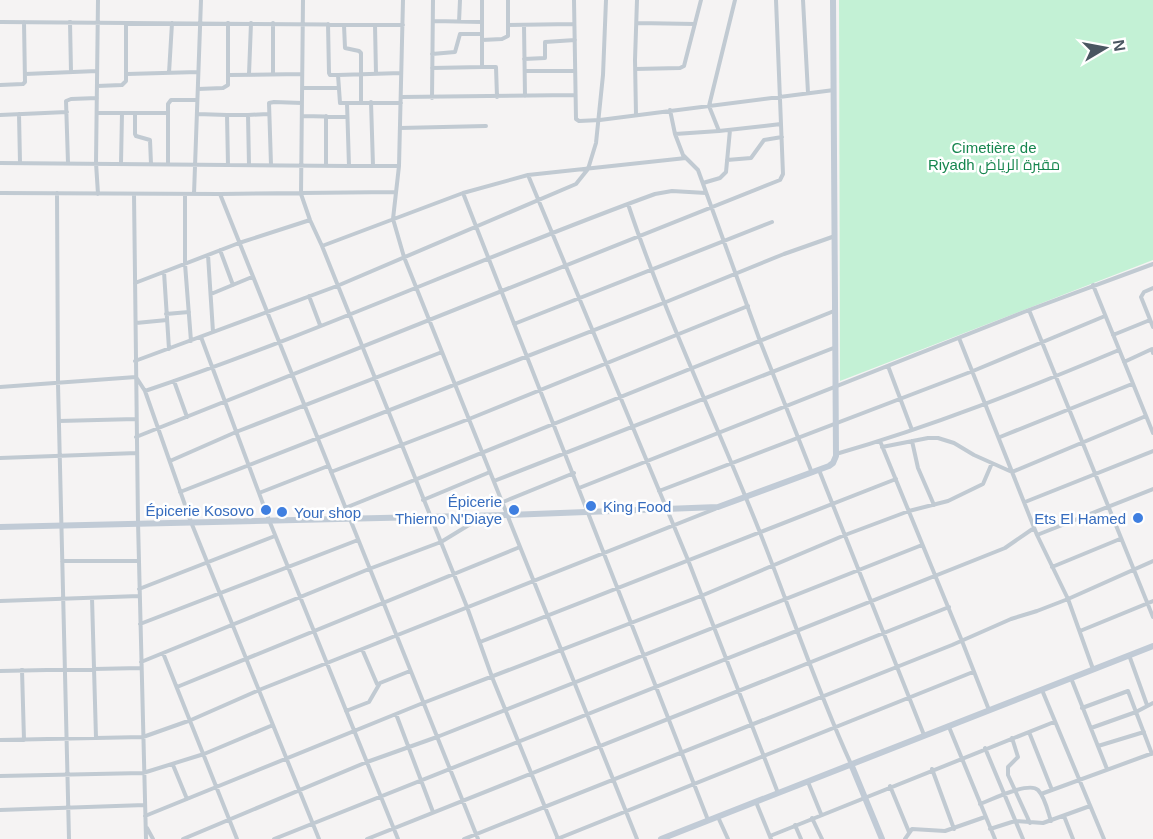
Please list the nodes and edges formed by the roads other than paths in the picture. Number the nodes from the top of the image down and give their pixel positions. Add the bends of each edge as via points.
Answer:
1 (98, 0) edge
2 (201, 0) edge
3 (303, 0) edge
4 (403, 0) edge
5 (433, 0) edge
6 (460, 0) edge
7 (483, 0) edge
8 (508, 0) edge
9 (574, 0) edge
10 (606, 0) edge
11 (637, 0) edge
12 (701, 0) edge
13 (735, 0) edge
14 (776, 0) edge
15 (803, 0) edge
16 (833, 0) edge
17 (433, 21) junction
18 (459, 21) junction
19 (0, 22) edge
20 (24, 22) junction
21 (70, 22) junction
22 (97, 22) junction
23 (200, 22) junction
24 (482, 22) junction
25 (126, 23) junction
26 (172, 23) junction
27 (228, 23) junction
28 (251, 23) junction
29 (273, 23) junction
30 (637, 23) junction
31 (303, 24) junction
32 (328, 24) junction
33 (574, 24) junction
34 (695, 24) junction
35 (344, 25) junction
36 (375, 25) junction
37 (508, 25) junction
38 (524, 25) junction
39 (403, 26) junction
40 (482, 34) junction
41 (482, 40) junction
42 (575, 40) junction
43 (432, 54) junction
44 (524, 59) junction
45 (482, 67) junction
46 (432, 68) junction
47 (635, 69) junction
48 (97, 71) junction
49 (525, 71) junction
50 (574, 71) junction
51 (71, 72) junction
52 (170, 72) junction
53 (198, 72) junction
54 (401, 73) junction
55 (25, 74) junction
56 (127, 74) junction
57 (249, 74) junction
58 (273, 74) junction
59 (302, 74) junction
60 (362, 74) junction
61 (376, 74) junction
62 (229, 75) junction
63 (338, 75) junction
64 (0, 84) edge
65 (97, 86) junction
66 (302, 88) junction
67 (338, 88) junction
68 (198, 89) junction
69 (834, 90) junction
70 (808, 93) junction
71 (575, 95) junction
72 (525, 96) junction
73 (401, 97) junction
74 (497, 97) junction
75 (780, 97) junction
76 (97, 98) junction
77 (432, 98) junction
78 (197, 100) junction
79 (361, 102) junction
80 (371, 102) junction
81 (302, 103) junction
82 (347, 103) junction
83 (401, 103) junction
84 (710, 106) junction
85 (670, 110) junction
86 (66, 112) junction
87 (97, 113) junction
88 (122, 113) junction
89 (135, 113) junction
90 (168, 113) junction
91 (20, 114) junction
92 (196, 114) junction
93 (268, 114) junction
94 (0, 115) edge
95 (227, 115) junction
96 (248, 115) junction
97 (636, 115) junction
98 (302, 116) junction
99 (326, 116) junction
100 (347, 117) junction
101 (600, 120) junction
102 (782, 124) junction
103 (486, 126) dead end
104 (400, 128) junction
105 (730, 130) junction
106 (719, 131) junction
107 (675, 134) junction
108 (782, 137) junction
109 (686, 158) junction
110 (727, 160) junction
111 (0, 163) edge
112 (20, 163) junction
113 (68, 163) junction
114 (96, 163) junction
115 (121, 163) junction
116 (151, 164) junction
117 (168, 164) junction
118 (195, 164) junction
119 (228, 165) junction
120 (249, 165) junction
121 (271, 165) junction
122 (302, 166) junction
123 (326, 166) junction
124 (349, 166) junction
125 (373, 166) junction
126 (399, 166) junction
127 (588, 169) junction
128 (528, 175) junction
129 (703, 183) junction
130 (395, 192) junction
131 (0, 193) edge
132 (57, 193) junction
133 (463, 193) junction
134 (706, 193) junction
135 (98, 194) junction
136 (134, 194) junction
137 (184, 194) junction
138 (194, 194) junction
139 (220, 194) junction
140 (301, 194) junction
141 (539, 200) junction
142 (628, 204) junction
143 (711, 207) junction
144 (393, 219) junction
145 (310, 220) junction
146 (772, 222) dead end
147 (475, 226) junction
148 (553, 233) junction
149 (639, 236) junction
150 (836, 236) junction
151 (723, 240) junction
152 (239, 243) junction
153 (322, 246) junction
154 (220, 250) junction
155 (208, 255) junction
156 (404, 257) junction
157 (488, 259) junction
158 (185, 264) junction
159 (1153, 264) edge
160 (566, 266) junction
161 (652, 269) junction
162 (164, 272) junction
163 (736, 274) junction
164 (252, 277) junction
165 (135, 283) junction
166 (232, 285) junction
167 (1093, 285) junction
168 (338, 286) junction
169 (416, 287) junction
170 (1153, 288) edge
171 (501, 292) junction
172 (211, 294) junction
173 (309, 296) junction
174 (579, 298) junction
175 (666, 303) junction
176 (748, 306) junction
177 (835, 310) junction
178 (1029, 310) junction
179 (266, 311) junction
180 (189, 312) junction
181 (166, 314) junction
182 (349, 314) junction
183 (1106, 316) junction
184 (167, 320) junction
185 (429, 320) junction
186 (1150, 320) junction
187 (135, 323) junction
188 (514, 324) junction
189 (320, 325) junction
190 (1153, 327) edge
191 (593, 331) junction
192 (213, 332) junction
193 (679, 334) junction
194 (1113, 335) junction
195 (201, 337) junction
196 (959, 338) junction
197 (191, 341) junction
198 (760, 341) junction
199 (279, 342) junction
200 (1042, 342) junction
201 (362, 347) junction
202 (836, 347) junction
203 (169, 349) junction
204 (1119, 350) junction
205 (1153, 350) edge
206 (442, 351) junction
207 (527, 357) junction
208 (135, 361) junction
209 (1124, 362) junction
210 (606, 363) junction
211 (888, 366) junction
212 (212, 367) junction
213 (693, 368) junction
214 (973, 371) junction
215 (772, 372) junction
216 (292, 375) junction
217 (1055, 376) junction
218 (136, 377) junction
219 (374, 379) junction
220 (174, 381) junction
221 (58, 384) junction
222 (456, 384) junction
223 (1132, 384) junction
224 (836, 386) junction
225 (0, 387) edge
226 (540, 390) junction
227 (145, 391) junction
228 (620, 397) junction
229 (705, 399) junction
230 (900, 399) junction
231 (225, 402) junction
232 (986, 404) junction
233 (304, 406) junction
234 (786, 406) junction
235 (1068, 410) junction
236 (387, 411) junction
237 (1146, 416) junction
238 (187, 417) junction
239 (136, 418) junction
240 (469, 419) junction
241 (59, 421) junction
242 (836, 423) junction
243 (1151, 423) edge
244 (554, 424) junction
245 (633, 428) junction
246 (159, 429) junction
247 (912, 430) junction
248 (236, 432) junction
249 (719, 432) junction
250 (1153, 433) edge
251 (798, 436) junction
252 (136, 437) junction
253 (999, 437) junction
254 (317, 438) junction
255 (880, 441) junction
256 (912, 441) junction
257 (1082, 444) junction
258 (401, 445) junction
259 (882, 447) junction
260 (1153, 452) edge
261 (137, 453) junction
262 (483, 453) junction
263 (566, 454) junction
264 (836, 454) junction
265 (60, 457) junction
266 (0, 458) edge
267 (170, 461) junction
268 (646, 461) junction
269 (731, 463) junction
270 (992, 463) junction
271 (248, 465) junction
272 (328, 466) junction
273 (819, 470) junction
274 (331, 472) junction
275 (490, 472) junction
276 (1012, 472) junction
277 (574, 473) junction
278 (812, 473) junction
279 (1095, 474) junction
280 (896, 479) junction
281 (415, 480) junction
282 (494, 481) junction
283 (579, 488) junction
284 (1153, 489) edge
285 (180, 492) junction
286 (659, 492) junction
287 (259, 493) junction
288 (746, 498) junction
289 (423, 500) junction
290 (503, 502) junction
291 (833, 502) junction
292 (1025, 502) junction
293 (934, 505) junction
294 (718, 507) junction
295 (1107, 507) junction
296 (345, 508) junction
297 (667, 510) junction
298 (909, 511) junction
299 (589, 513) junction
300 (484, 515) junction
301 (507, 515) junction
302 (430, 516) junction
303 (349, 519) junction
304 (269, 520) junction
305 (138, 522) junction
306 (191, 522) junction
307 (61, 526) junction
308 (673, 526) junction
309 (0, 527) edge
310 (1034, 528) junction
311 (759, 532) junction
312 (845, 535) junction
313 (1037, 535) junction
314 (275, 536) junction
315 (1120, 539) junction
316 (358, 540) junction
317 (441, 542) junction
318 (922, 544) junction
319 (520, 546) junction
320 (604, 553) junction
321 (688, 560) junction
322 (62, 561) junction
323 (139, 561) junction
324 (1153, 561) edge
325 (207, 563) junction
326 (772, 565) junction
327 (288, 567) junction
328 (1051, 567) junction
329 (369, 569) junction
330 (860, 570) junction
331 (1133, 570) junction
332 (453, 573) junction
333 (936, 576) junction
334 (534, 581) junction
335 (618, 588) junction
336 (139, 589) junction
337 (219, 593) junction
338 (139, 596) junction
339 (701, 596) junction
340 (300, 597) junction
341 (92, 598) junction
342 (785, 598) junction
343 (64, 599) junction
344 (1068, 599) junction
345 (0, 601) edge
346 (872, 601) junction
347 (1153, 601) edge
348 (383, 603) junction
349 (1148, 603) junction
350 (949, 607) junction
351 (467, 608) junction
352 (547, 616) junction
353 (1153, 617) edge
354 (632, 622) junction
355 (140, 624) junction
356 (232, 625) junction
357 (713, 626) junction
358 (797, 630) junction
359 (1080, 631) junction
360 (314, 632) junction
361 (885, 633) junction
362 (396, 636) junction
363 (962, 641) junction
364 (480, 642) junction
365 (1153, 646) edge
366 (362, 649) junction
367 (561, 650) junction
368 (163, 653) junction
369 (644, 654) junction
370 (1129, 655) junction
371 (246, 659) junction
372 (726, 659) junction
373 (327, 663) junction
374 (810, 664) junction
375 (141, 665) junction
376 (898, 666) junction
377 (64, 669) junction
378 (94, 669) junction
379 (1094, 669) junction
380 (22, 670) junction
381 (0, 671) edge
382 (410, 671) junction
383 (974, 672) junction
384 (492, 678) junction
385 (1071, 678) junction
386 (574, 681) junction
387 (377, 685) junction
388 (656, 686) junction
389 (177, 687) junction
390 (259, 690) junction
391 (738, 690) junction
392 (1042, 690) junction
393 (823, 696) junction
394 (910, 698) junction
395 (423, 703) junction
396 (1153, 703) edge
397 (1147, 705) junction
398 (1082, 708) junction
399 (505, 710) junction
400 (346, 711) junction
401 (989, 711) junction
402 (1136, 712) junction
403 (396, 714) junction
404 (587, 714) junction
405 (669, 719) junction
406 (191, 720) junction
407 (1054, 722) junction
408 (273, 725) junction
409 (752, 725) junction
410 (835, 727) junction
411 (949, 727) junction
412 (1091, 728) junction
413 (354, 731) junction
414 (1029, 732) junction
415 (1144, 732) junction
416 (925, 736) junction
417 (143, 737) junction
418 (437, 737) junction
419 (96, 738) junction
420 (1012, 738) junction
421 (66, 739) junction
422 (0, 740) edge
423 (24, 740) junction
424 (518, 742) junction
425 (600, 746) junction
426 (1098, 746) junction
427 (409, 747) junction
428 (985, 748) junction
429 (682, 752) junction
430 (204, 754) junction
431 (1153, 754) edge
432 (764, 756) junction
433 (961, 757) junction
434 (286, 759) junction
435 (367, 762) junction
436 (851, 764) junction
437 (173, 765) junction
438 (449, 769) junction
439 (1107, 769) junction
440 (932, 770) junction
441 (143, 773) junction
442 (531, 773) junction
443 (0, 776) edge
444 (67, 776) junction
445 (1078, 779) junction
446 (422, 780) junction
447 (613, 780) junction
448 (807, 781) junction
449 (695, 784) junction
450 (890, 786) junction
451 (216, 787) junction
452 (299, 789) junction
453 (1052, 790) junction
454 (1016, 791) junction
455 (778, 793) junction
456 (1004, 794) junction
457 (1041, 794) junction
458 (381, 796) junction
459 (866, 796) junction
460 (187, 799) junction
461 (462, 801) junction
462 (756, 802) junction
463 (980, 804) junction
464 (145, 805) junction
465 (1090, 806) junction
466 (545, 807) junction
467 (68, 808) junction
468 (0, 810) edge
469 (433, 812) junction
470 (626, 812) junction
471 (821, 814) junction
472 (145, 816) junction
473 (718, 816) junction
474 (1064, 816) junction
475 (986, 817) junction
476 (812, 818) junction
477 (229, 819) junction
478 (708, 820) junction
479 (1015, 821) junction
480 (1051, 821) junction
481 (1030, 823) junction
482 (313, 824) junction
483 (795, 825) junction
484 (146, 827) junction
485 (954, 828) junction
486 (394, 829) junction
487 (990, 829) junction
488 (909, 832) junction
489 (477, 837) edge
490 (770, 837) edge
491 (69, 839) edge
492 (146, 839) edge
493 (153, 839) edge
494 (183, 839) edge
495 (237, 839) edge
496 (274, 839) edge
497 (319, 839) edge
498 (367, 839) edge
499 (398, 839) edge
500 (464, 839) edge
501 (558, 839) edge
502 (637, 839) edge
503 (663, 839) edge
504 (728, 839) edge
505 (801, 839) edge
506 (822, 839) edge
507 (882, 839) edge
508 (905, 839) edge
509 (994, 839) edge
510 (1023, 839) edge
511 (1073, 839) edge
512 (1104, 839) edge

1 - 22 street
2 - 23 street
3 - 31 street
4 - 39 street
5 - 17 street
6 - 18 street
7 - 24 street
8 - 37 street
9 - 33 street
10 - 101 street
11 - 30 street
12 - 34 street
13 - 84 street
14 - 75 street
15 - 70 street
16 - 69 street
17 - 18 street
17 - 43 street
18 - 24 street
19 - 20 street
20 - 21 street
20 - 55 street
21 - 22 street
21 - 51 street
22 - 25 street
22 - 48 street
23 - 26 street
23 - 27 street
23 - 53 street
24 - 40 street
25 - 26 street
25 - 56 street
26 - 52 street
27 - 28 street
27 - 62 street
28 - 29 street
28 - 57 street
29 - 31 street
29 - 58 street
30 - 34 street
30 - 47 street
31 - 32 street
31 - 59 street
32 - 35 street
32 - 63 street via 329,73
33 - 38 street
33 - 42 street
34 - 47 street via 682,67
35 - 36 street
35 - 60 street via 345,48 360,51
36 - 39 street
36 - 61 street
37 - 38 street
37 - 41 street via 506,38
38 - 44 street
39 - 54 street
40 - 41 street
40 - 43 street via 460,34 455,52
41 - 45 street
42 - 44 street via 545,42 545,58
42 - 50 street
43 - 46 street
44 - 49 street
45 - 46 street
45 - 74 street via 495,67
46 - 77 street
47 - 97 street
48 - 51 street
48 - 65 street
49 - 50 street
49 - 72 street
50 - 71 street
51 - 55 street
52 - 53 street
52 - 56 street
53 - 68 street
54 - 61 street
54 - 73 street
55 - 64 street via 23,84
56 - 65 street via 122,85
57 - 58 street
57 - 62 street
58 - 59 street
59 - 66 street
60 - 61 street
60 - 63 street
60 - 79 street
62 - 68 street via 227,87
63 - 67 street
65 - 76 street
66 - 67 street
66 - 81 street
67 - 82 street via 339,101
68 - 78 street
69 - 70 street
69 - 150 street
70 - 75 street
71 - 72 street
71 - 101 street via 576,119
72 - 74 street
73 - 77 street
73 - 83 street
74 - 77 street
75 - 84 street
75 - 102 street
76 - 86 street via 68,100
76 - 87 street
78 - 90 street via 171,100
78 - 92 street
79 - 80 street
79 - 82 street
80 - 83 street
80 - 125 street
81 - 93 street via 271,102
81 - 98 street
82 - 100 street
83 - 104 street
84 - 85 street
84 - 106 street
85 - 97 street
85 - 107 street
86 - 91 street
86 - 113 street
87 - 88 street
87 - 114 street
88 - 89 street
88 - 115 street
89 - 90 street
89 - 116 street via 135,134 150,140
90 - 117 street
91 - 94 street
91 - 112 street
92 - 95 street
92 - 118 street
93 - 96 street
93 - 121 street
95 - 96 street
95 - 119 street
96 - 120 street
97 - 101 street
98 - 99 street
98 - 122 street
99 - 100 street
99 - 123 street
100 - 124 street
101 - 127 street
102 - 105 street
102 - 108 street
103 - 104 street
104 - 126 street
105 - 106 street
105 - 110 street
106 - 107 street
107 - 109 street
108 - 110 street via 764,140 751,158
108 - 143 street via 783,178
109 - 127 street
109 - 129 street via 696,166
110 - 129 street via 724,176
111 - 112 street
112 - 113 street
113 - 114 street
114 - 115 street
114 - 135 street
115 - 116 street
116 - 117 street
117 - 118 street
118 - 119 street
118 - 138 street
119 - 120 street
120 - 121 street
121 - 122 street
122 - 123 street
122 - 140 street
123 - 124 street
124 - 125 street
125 - 126 street
126 - 130 street
127 - 128 street
127 - 141 street via 571,187
128 - 133 street
128 - 141 street
129 - 134 street
130 - 140 street
130 - 144 street
131 - 132 street
132 - 135 street
132 - 221 street
133 - 144 street
133 - 147 street
134 - 142 street via 672,191
134 - 143 street
135 - 136 street
136 - 137 street
136 - 165 street
137 - 138 street
137 - 158 street
138 - 139 street
139 - 140 street
139 - 152 street
140 - 145 street
141 - 147 street
141 - 148 street
142 - 148 street
142 - 149 street
143 - 149 street
143 - 151 street
144 - 153 street
144 - 156 street
145 - 152 street
145 - 153 street
146 - 151 street
147 - 156 street
147 - 157 street
148 - 157 street
148 - 160 street
149 - 160 street
149 - 161 street
150 - 163 street
150 - 177 street
151 - 161 street
151 - 163 street
152 - 154 street
152 - 164 street
153 - 168 street
154 - 155 street
154 - 166 street
155 - 158 street
155 - 172 street
156 - 168 street
156 - 169 street
157 - 169 street
157 - 171 street
158 - 162 street
158 - 180 street
159 - 167 street
160 - 171 street
160 - 174 street
161 - 174 street
161 - 175 street
162 - 165 street
162 - 181 street
163 - 175 street
163 - 176 street
164 - 166 street
164 - 179 street
165 - 187 street
166 - 172 street
167 - 178 street
167 - 183 street
168 - 173 street
168 - 182 street
169 - 182 street
169 - 185 street
170 - 186 street via 1141,297
171 - 185 street
171 - 188 street
172 - 192 street
173 - 179 street
173 - 189 street
174 - 188 street
174 - 191 street
175 - 191 street
175 - 193 street
176 - 193 street
176 - 198 street
177 - 198 street
177 - 202 street
178 - 196 street
178 - 200 street
179 - 192 street
179 - 199 street
180 - 181 street
180 - 197 street
181 - 184 street
182 - 189 street
182 - 201 street
183 - 194 street
183 - 200 street
184 - 187 street
184 - 203 street
185 - 201 street
185 - 206 street
186 - 190 street
186 - 194 street
187 - 208 street
188 - 207 street
189 - 199 street
191 - 207 street
191 - 210 street
192 - 195 street
193 - 210 street
193 - 213 street
194 - 204 street
195 - 197 street
195 - 212 street
196 - 211 street
196 - 214 street
197 - 203 street
198 - 213 street
198 - 215 street
199 - 212 street
199 - 216 street
200 - 214 street
200 - 217 street
201 - 216 street
201 - 219 street
202 - 215 street
202 - 224 street
203 - 208 street
204 - 209 street
204 - 217 street
205 - 209 street
206 - 219 street
206 - 222 street
207 - 222 street
207 - 226 street
208 - 218 street
209 - 223 street
210 - 226 street
210 - 228 street
211 - 224 street
211 - 230 street
212 - 220 street
212 - 231 street
213 - 228 street
213 - 229 street
214 - 230 street
214 - 232 street
215 - 229 street
215 - 234 street
216 - 231 street
216 - 233 street
217 - 232 street
217 - 235 street
218 - 221 street
218 - 227 street
218 - 239 street
219 - 233 street
219 - 236 street
220 - 227 street
220 - 238 street
221 - 225 street
221 - 241 street
222 - 236 street
222 - 240 street
223 - 235 street
223 - 237 street
224 - 234 street
224 - 242 street
226 - 240 street
226 - 244 street
227 - 246 street
228 - 244 street
228 - 245 street
229 - 245 street
229 - 249 street
230 - 242 street
230 - 247 street
231 - 238 street
231 - 248 street
232 - 247 street
232 - 253 street
233 - 248 street
233 - 254 street
234 - 249 street
234 - 251 street
235 - 253 street
235 - 257 street
236 - 254 street
236 - 258 street
237 - 243 street
237 - 257 street
238 - 246 street
239 - 241 street
239 - 252 street
240 - 258 street
240 - 262 street
241 - 265 street
242 - 251 street
242 - 264 street
243 - 250 street
244 - 262 street
244 - 263 street
245 - 263 street
245 - 268 street
246 - 252 street
246 - 267 street
247 - 255 street
248 - 267 street
248 - 271 street
249 - 268 street
249 - 269 street
251 - 269 street
251 - 278 street
252 - 261 street
253 - 276 street
254 - 271 street
254 - 272 street
255 - 259 street
255 - 264 street
256 - 259 street
256 - 270 street via 938,438
256 - 293 street via 918,468
257 - 276 street
257 - 279 street
258 - 274 street
258 - 281 street
259 - 280 street
260 - 279 street
261 - 265 street
261 - 305 street
262 - 275 street
262 - 281 street
263 - 277 street
263 - 282 street
264 - 273 street via 833,464
265 - 266 street
265 - 307 street
267 - 285 street
268 - 283 street
268 - 286 street
269 - 286 street
269 - 288 street
270 - 276 street
270 - 293 street via 981,485
271 - 285 street
271 - 287 street
272 - 274 street
272 - 287 street
273 - 278 street
273 - 291 street
274 - 296 street
275 - 282 street
275 - 289 street
276 - 292 street
277 - 283 street
277 - 290 street
278 - 288 street
279 - 292 street
279 - 295 street
280 - 291 street
280 - 298 street
281 - 289 street
281 - 296 street
282 - 290 street
283 - 299 street
284 - 295 street
285 - 306 street
286 - 297 street
287 - 304 street
288 - 294 street
288 - 311 street
289 - 302 street
290 - 301 street
291 - 311 street
291 - 312 street
292 - 310 street
293 - 298 street
294 - 297 street
294 - 308 street
295 - 313 street
295 - 315 street
296 - 303 street
297 - 299 street
297 - 308 street
298 - 312 street
298 - 318 street
299 - 301 street
299 - 320 street
300 - 301 street
300 - 302 street
300 - 317 street
301 - 319 street
302 - 303 street
302 - 317 street
303 - 304 street
303 - 316 street
304 - 306 street
304 - 314 street
305 - 306 street
305 - 307 street
305 - 323 street
306 - 325 street
307 - 309 street
307 - 322 street
308 - 320 street
308 - 321 street
310 - 313 street
310 - 333 street via 1005,548
311 - 321 street
311 - 326 street
312 - 326 street
312 - 330 street
313 - 328 street
314 - 325 street
314 - 327 street
315 - 328 street
315 - 331 street
316 - 327 street
316 - 329 street
317 - 329 street
317 - 332 street
318 - 330 street
318 - 333 street
319 - 332 street
319 - 334 street
320 - 334 street
320 - 335 street
321 - 335 street
321 - 339 street
322 - 323 street
322 - 343 street
323 - 336 street
324 - 331 street
325 - 336 street
325 - 337 street
326 - 339 street
326 - 342 street
327 - 337 street
327 - 340 street
328 - 344 street
329 - 340 street
329 - 348 street
330 - 342 street
330 - 346 street
331 - 344 street
331 - 349 street
332 - 348 street
332 - 351 street
333 - 346 street
333 - 350 street
334 - 351 street
334 - 352 street
335 - 352 street
335 - 354 street
336 - 338 street
337 - 355 street
337 - 356 street
338 - 341 street
338 - 355 street
339 - 354 street
339 - 357 street
340 - 356 street
340 - 360 street
341 - 343 street
341 - 378 street
342 - 357 street
342 - 358 street
343 - 345 street
343 - 377 street
344 - 359 street
344 - 363 street
346 - 358 street
346 - 361 street
347 - 349 street
348 - 360 street
348 - 362 street
349 - 353 street
349 - 359 street
350 - 361 street
350 - 363 street
351 - 362 street
351 - 364 street
352 - 364 street
352 - 367 street
354 - 367 street
354 - 369 street
355 - 375 street
356 - 368 street
356 - 371 street
357 - 369 street
357 - 372 street
358 - 372 street
358 - 374 street
359 - 379 street
360 - 371 street
360 - 373 street
361 - 374 street
361 - 376 street
362 - 366 street
362 - 382 street
363 - 376 street
363 - 383 street
364 - 384 street
365 - 370 street
366 - 373 street
366 - 387 street
367 - 384 street
367 - 386 street
368 - 375 street
368 - 389 street
369 - 386 street
369 - 388 street
370 - 379 street
370 - 397 street
371 - 389 street
371 - 390 street
372 - 388 street
372 - 391 street
373 - 390 street
373 - 400 street
374 - 391 street
374 - 393 street
375 - 378 street
375 - 417 street
376 - 393 street
376 - 394 street
377 - 378 street
377 - 380 street
377 - 421 street
378 - 419 street
379 - 385 street
380 - 381 street
380 - 423 street
382 - 387 street
382 - 395 street
383 - 394 street
383 - 401 street
384 - 395 street
384 - 399 street
385 - 392 street
385 - 398 street
386 - 399 street
386 - 404 street
387 - 400 street via 369,702
388 - 404 street
388 - 405 street
389 - 406 street
390 - 406 street
390 - 408 street
391 - 405 street
391 - 409 street
392 - 401 street
392 - 407 street
393 - 409 street
393 - 410 street
394 - 410 street
394 - 416 street
395 - 403 street
395 - 418 street
396 - 397 street
397 - 402 street
398 - 402 street via 1128,691
398 - 412 street
399 - 418 street
399 - 424 street
400 - 413 street
401 - 411 street
402 - 412 street
402 - 415 street
403 - 413 street
403 - 427 street
404 - 424 street
404 - 425 street
405 - 425 street
405 - 429 street
406 - 417 street
406 - 430 street
407 - 414 street
407 - 445 street
408 - 430 street
408 - 434 street
409 - 429 street
409 - 432 street
410 - 432 street
410 - 436 street
411 - 416 street
411 - 433 street
412 - 426 street
413 - 434 street
413 - 435 street
414 - 420 street
414 - 453 street
415 - 426 street
415 - 431 street
416 - 436 street
417 - 419 street
417 - 441 street
418 - 427 street
418 - 438 street
419 - 421 street
420 - 428 street
420 - 454 street via 1018,757 1008,770
421 - 423 street
421 - 444 street
422 - 423 street
424 - 438 street
424 - 442 street
425 - 442 street
425 - 447 street
426 - 439 street
427 - 435 street
427 - 446 street
428 - 433 street
428 - 456 street
429 - 447 street
429 - 449 street
430 - 437 street
430 - 451 street
431 - 439 street
432 - 449 street
432 - 455 street
433 - 440 street
433 - 463 street
434 - 451 street
434 - 452 street
435 - 452 street
435 - 458 street
436 - 448 street
436 - 459 street
437 - 441 street
437 - 460 street
438 - 446 street
438 - 461 street
439 - 445 street
440 - 450 street
440 - 485 street
441 - 444 street
441 - 464 street
442 - 461 street
442 - 466 street
443 - 444 street
444 - 467 street
445 - 453 street
445 - 465 street
446 - 458 street
446 - 469 street
447 - 466 street
447 - 470 street
448 - 455 street
448 - 471 street
449 - 470 street
449 - 478 street
450 - 459 street
450 - 488 street
451 - 460 street
451 - 477 street
452 - 477 street
452 - 482 street
453 - 457 street
454 - 456 street
454 - 457 street via 1033,788
454 - 481 street
455 - 462 street
456 - 463 street
456 - 479 street
457 - 480 street
458 - 482 street
458 - 486 street
459 - 471 street
459 - 507 street
460 - 472 street
461 - 469 street
461 - 489 street
462 - 473 street
462 - 490 street
463 - 475 street
464 - 467 street
464 - 472 street
465 - 474 street
465 - 512 street
466 - 489 street
466 - 501 street
467 - 468 street
467 - 491 street
469 - 486 street
470 - 501 street
470 - 502 street
471 - 476 street
472 - 484 street
473 - 478 street
473 - 504 street
474 - 480 street
474 - 511 street
475 - 485 street
475 - 487 street
476 - 483 street
476 - 506 street
477 - 494 street
477 - 495 street
478 - 503 street
479 - 481 street
479 - 487 street
479 - 510 street
480 - 481 street
482 - 496 street
482 - 497 street
483 - 490 street
483 - 505 street
484 - 492 street
484 - 493 street
485 - 488 street via 917,828
486 - 498 street
486 - 499 street
487 - 509 street
488 - 508 street
489 - 500 street

